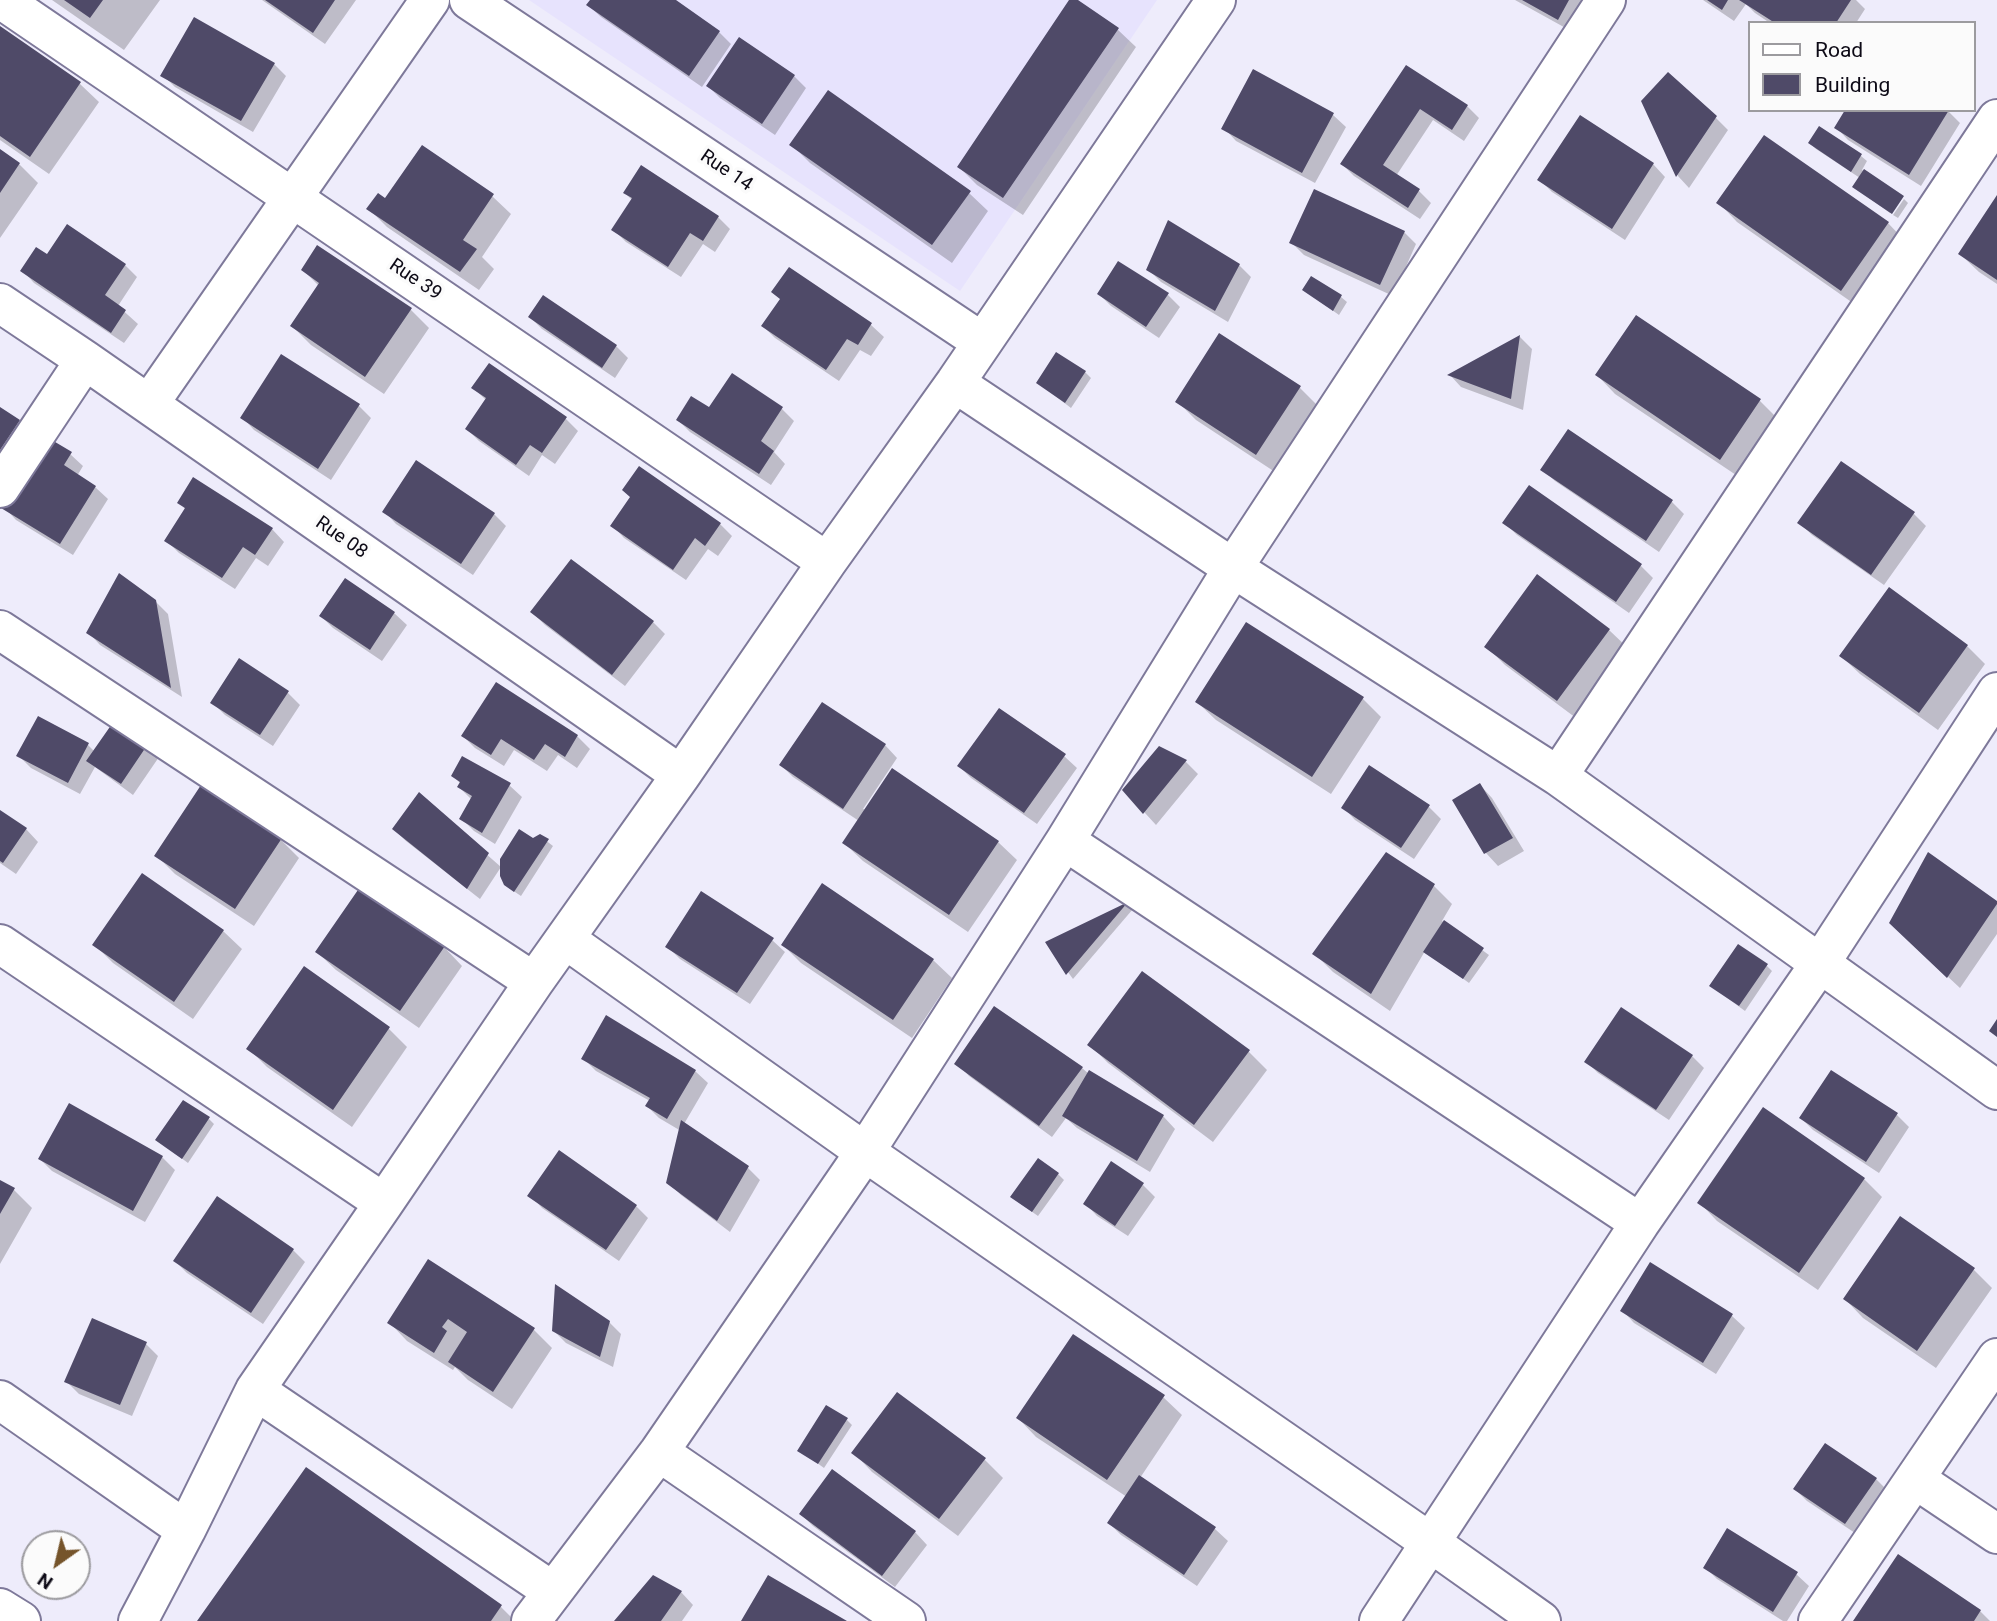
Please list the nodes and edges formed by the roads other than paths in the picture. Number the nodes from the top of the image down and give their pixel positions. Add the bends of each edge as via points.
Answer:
1 (2, 0) edge
2 (430, 0) edge
3 (469, 0) edge
4 (1216, 0) edge
5 (1606, 0) edge
6 (1997, 119) edge
7 (294, 198) junction
8 (0, 303) edge
9 (982, 341) junction
10 (85, 360) junction
11 (955, 383) junction
12 (149, 404) junction
13 (0, 488) edge
14 (827, 562) junction
15 (1233, 568) junction
16 (0, 630) edge
17 (1997, 692) edge
18 (681, 775) junction
19 (1558, 776) junction
20 (1065, 841) junction
21 (565, 939) junction
22 (0, 944) edge
23 (1819, 965) junction
24 (534, 982) junction
25 (1997, 1090) edge
26 (865, 1152) junction
27 (384, 1203) junction
28 (1640, 1223) junction
29 (1997, 1358) edge
30 (256, 1390) junction
31 (0, 1400) edge
32 (659, 1452) junction
33 (1915, 1479) junction
34 (186, 1530) junction
35 (1997, 1534) edge
36 (1431, 1543) junction
37 (541, 1606) edge
38 (0, 1608) edge
39 (21, 1621) edge
40 (138, 1621) edge
41 (906, 1621) edge
42 (1379, 1621) edge
43 (1541, 1621) edge
44 (1818, 1621) edge

1 - 7 street, Rue 39
2 - 7 street
3 - 9 street, Rue 14
4 - 9 street
5 - 15 street
6 - 19 street
7 - 12 street
7 - 14 street, Rue 39
8 - 10 street, Rue 08
9 - 11 street
10 - 12 street, Rue 08
10 - 13 street
11 - 14 street
11 - 15 street
12 - 18 street, Rue 08
14 - 18 street
15 - 19 street
15 - 20 street
16 - 24 street
17 - 23 street
18 - 21 street
19 - 23 street
20 - 26 street
20 - 28 street
21 - 24 street
21 - 26 street
22 - 27 street
23 - 25 street
23 - 28 street
24 - 27 street
26 - 32 street
26 - 36 street
27 - 30 street
28 - 36 street
29 - 33 street
30 - 34 street
30 - 37 street
31 - 34 street
32 - 37 street
32 - 41 street
33 - 35 street
33 - 44 street
34 - 40 street
36 - 42 street
36 - 43 street
38 - 39 street

